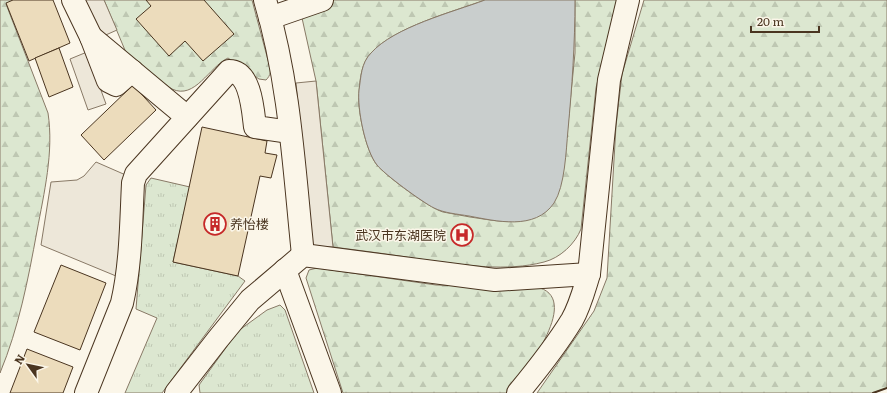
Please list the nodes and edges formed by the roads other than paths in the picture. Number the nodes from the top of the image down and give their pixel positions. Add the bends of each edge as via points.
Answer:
1 (73, 0) edge
2 (322, 0) edge
3 (628, 0) edge
4 (268, 9) edge
5 (187, 117) junction
6 (290, 132) junction
7 (302, 255) junction
8 (285, 270) junction
9 (588, 274) junction
10 (86, 393) edge
11 (176, 393) edge
12 (330, 393) edge
13 (518, 393) edge

1 - 5 lane via 91,37
2 - 4 lane
3 - 9 lane via 609,80
4 - 6 lane via 281,59
5 - 6 lane via 226,73 232,70 250,91 255,127
5 - 10 lane via 136,174 133,182 125,292
6 - 7 lane
7 - 8 lane
7 - 9 lane via 495,280
8 - 11 lane via 250,300
8 - 12 lane
9 - 13 lane via 572,320 545,360

